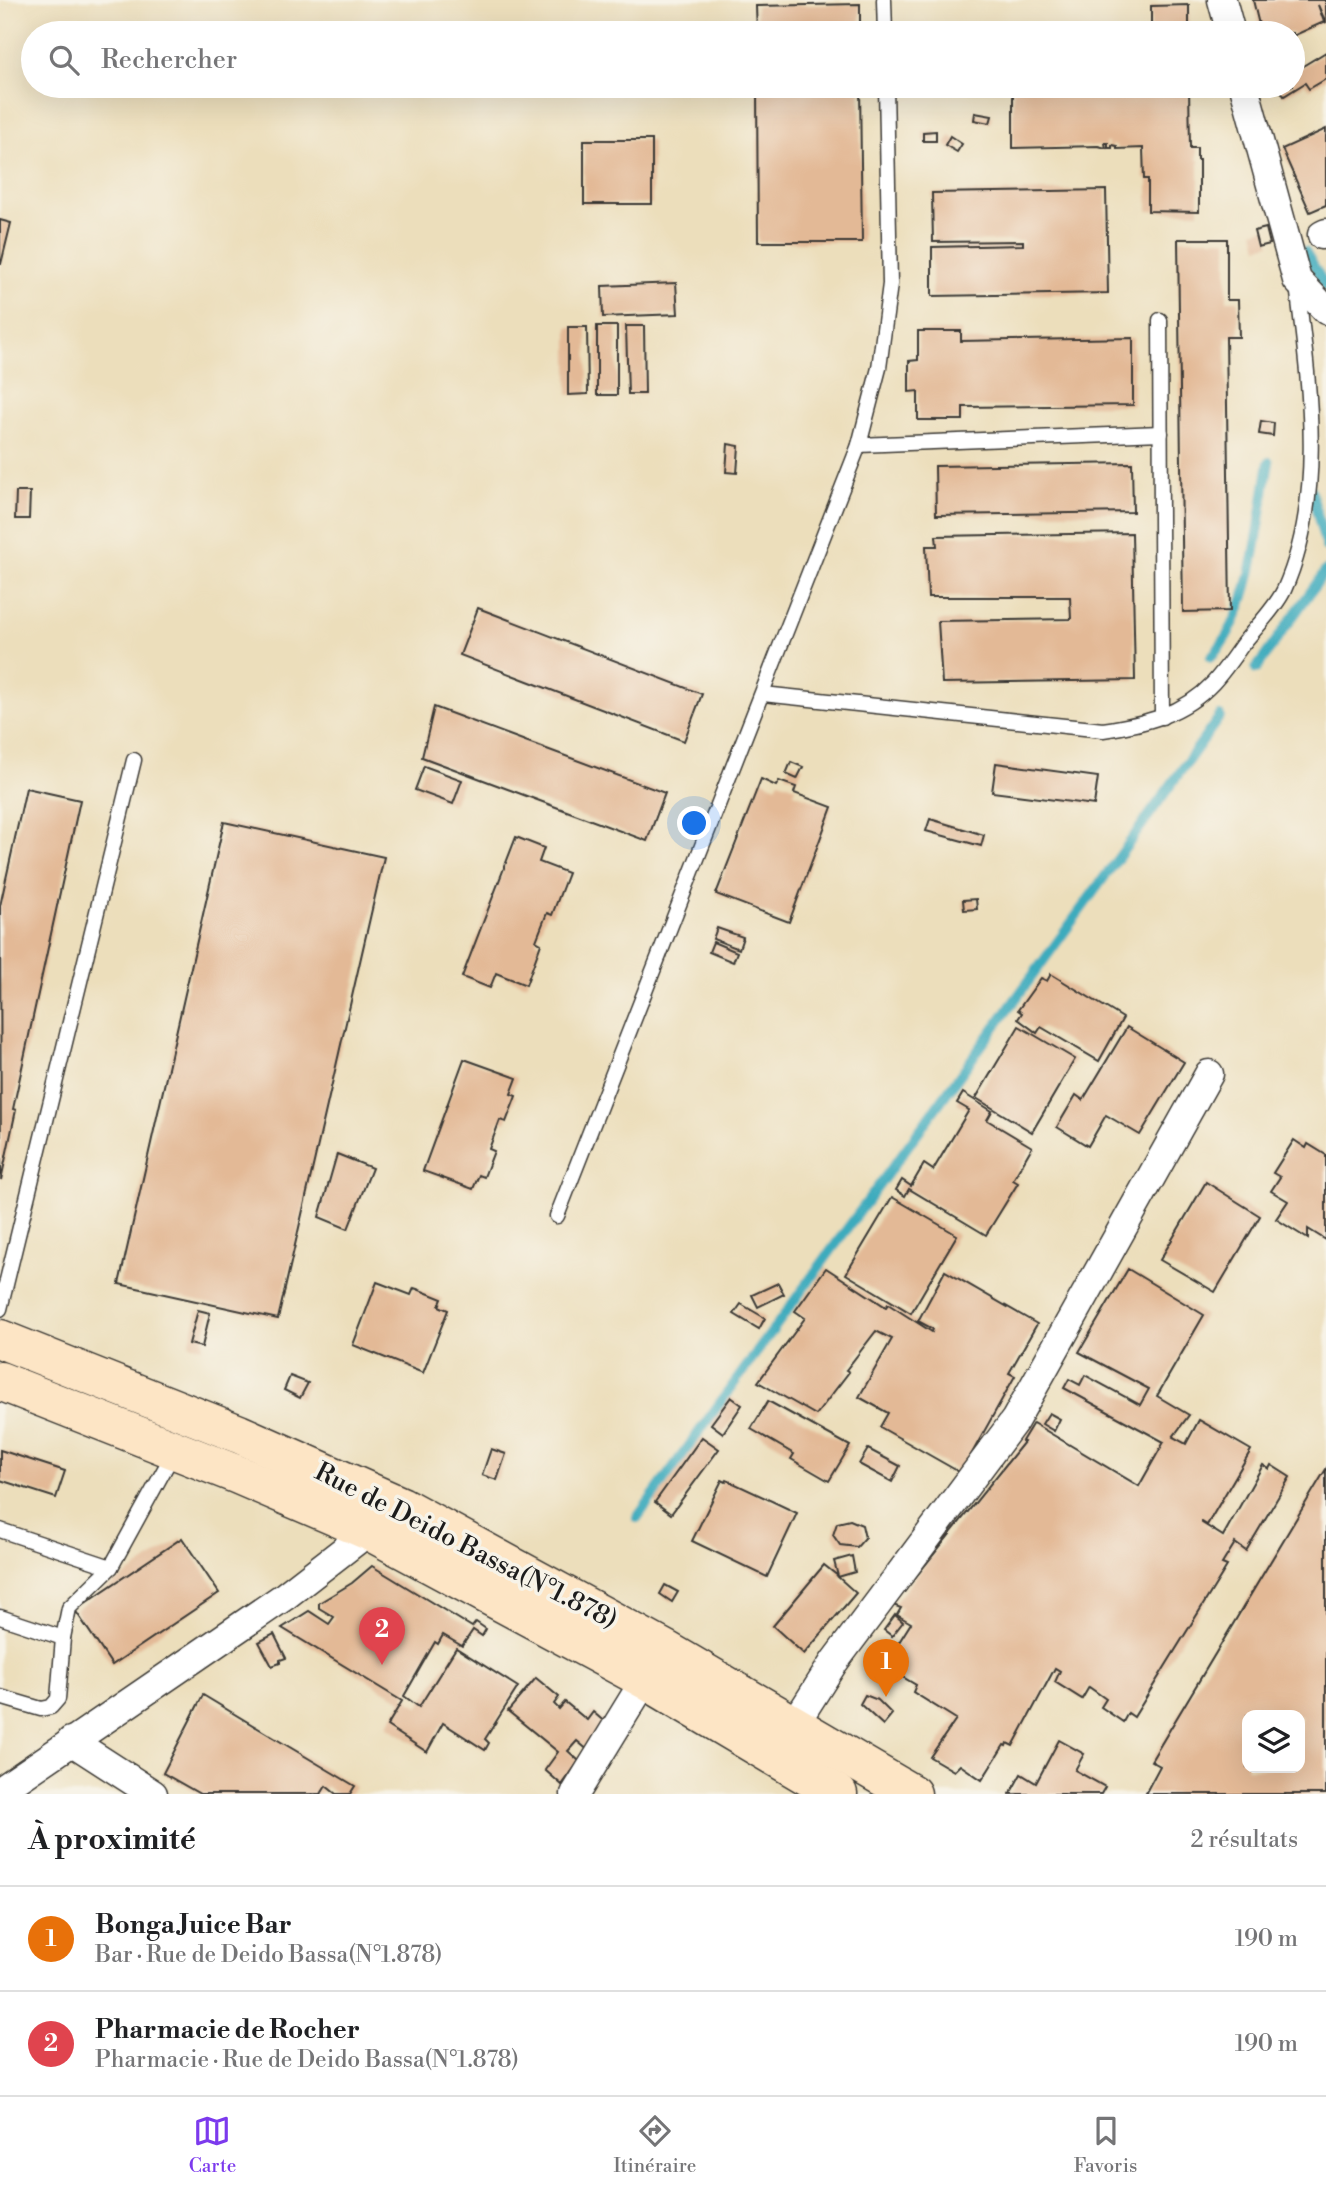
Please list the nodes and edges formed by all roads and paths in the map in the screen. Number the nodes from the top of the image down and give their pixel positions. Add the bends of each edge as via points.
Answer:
1 (884, 0) edge
2 (1222, 0) edge
3 (885, 21) edge
4 (1228, 21) edge
5 (886, 98) edge
6 (1247, 98) edge
7 (1297, 280) junction
8 (1326, 310) edge
9 (1160, 320) dead end
10 (1161, 433) junction
11 (859, 445) junction
12 (763, 694) junction
13 (1162, 717) junction
14 (134, 760) dead end
15 (1209, 1074) dead end
16 (557, 1216) dead end
17 (0, 1309) edge
18 (0, 1339) edge
19 (0, 1381) edge
20 (174, 1452) junction
21 (0, 1530) edge
22 (369, 1531) junction
23 (111, 1567) junction
24 (0, 1617) edge
25 (62, 1638) junction
26 (655, 1664) junction
27 (0, 1697) edge
28 (794, 1725) junction
29 (71, 1741) junction
30 (0, 1791) edge
31 (153, 1794) edge
32 (575, 1794) edge
33 (838, 1794) edge
34 (912, 1794) edge

1 - 3 lane
2 - 4 street
5 - 11 lane via 890,284 879,369
6 - 7 street
7 - 8 street
7 - 13 lane via 1311,427 1303,536 1283,592 1212,684 1184,707
9 - 10 lane
10 - 11 lane
10 - 13 lane
11 - 12 lane
12 - 13 lane via 1103,730
12 - 16 lane
14 - 17 lane
15 - 28 street via 1015,1420 834,1662
18 - 26 main road, Rue de Deido Bassa(N°1.878) via 239,1434 401,1506
19 - 20 main road
20 - 22 main road
20 - 23 lane
21 - 23 lane
22 - 26 main road
22 - 29 street via 285,1596
23 - 25 lane via 69,1608
24 - 25 lane
25 - 27 lane via 58,1699 51,1707 41,1709
26 - 28 main road, Rue de Deido Bassa(N°1.878)
26 - 32 street
26 - 33 main road
28 - 34 main road, Rue de Deido Bassa(N°1.878)
29 - 30 street
29 - 31 street

